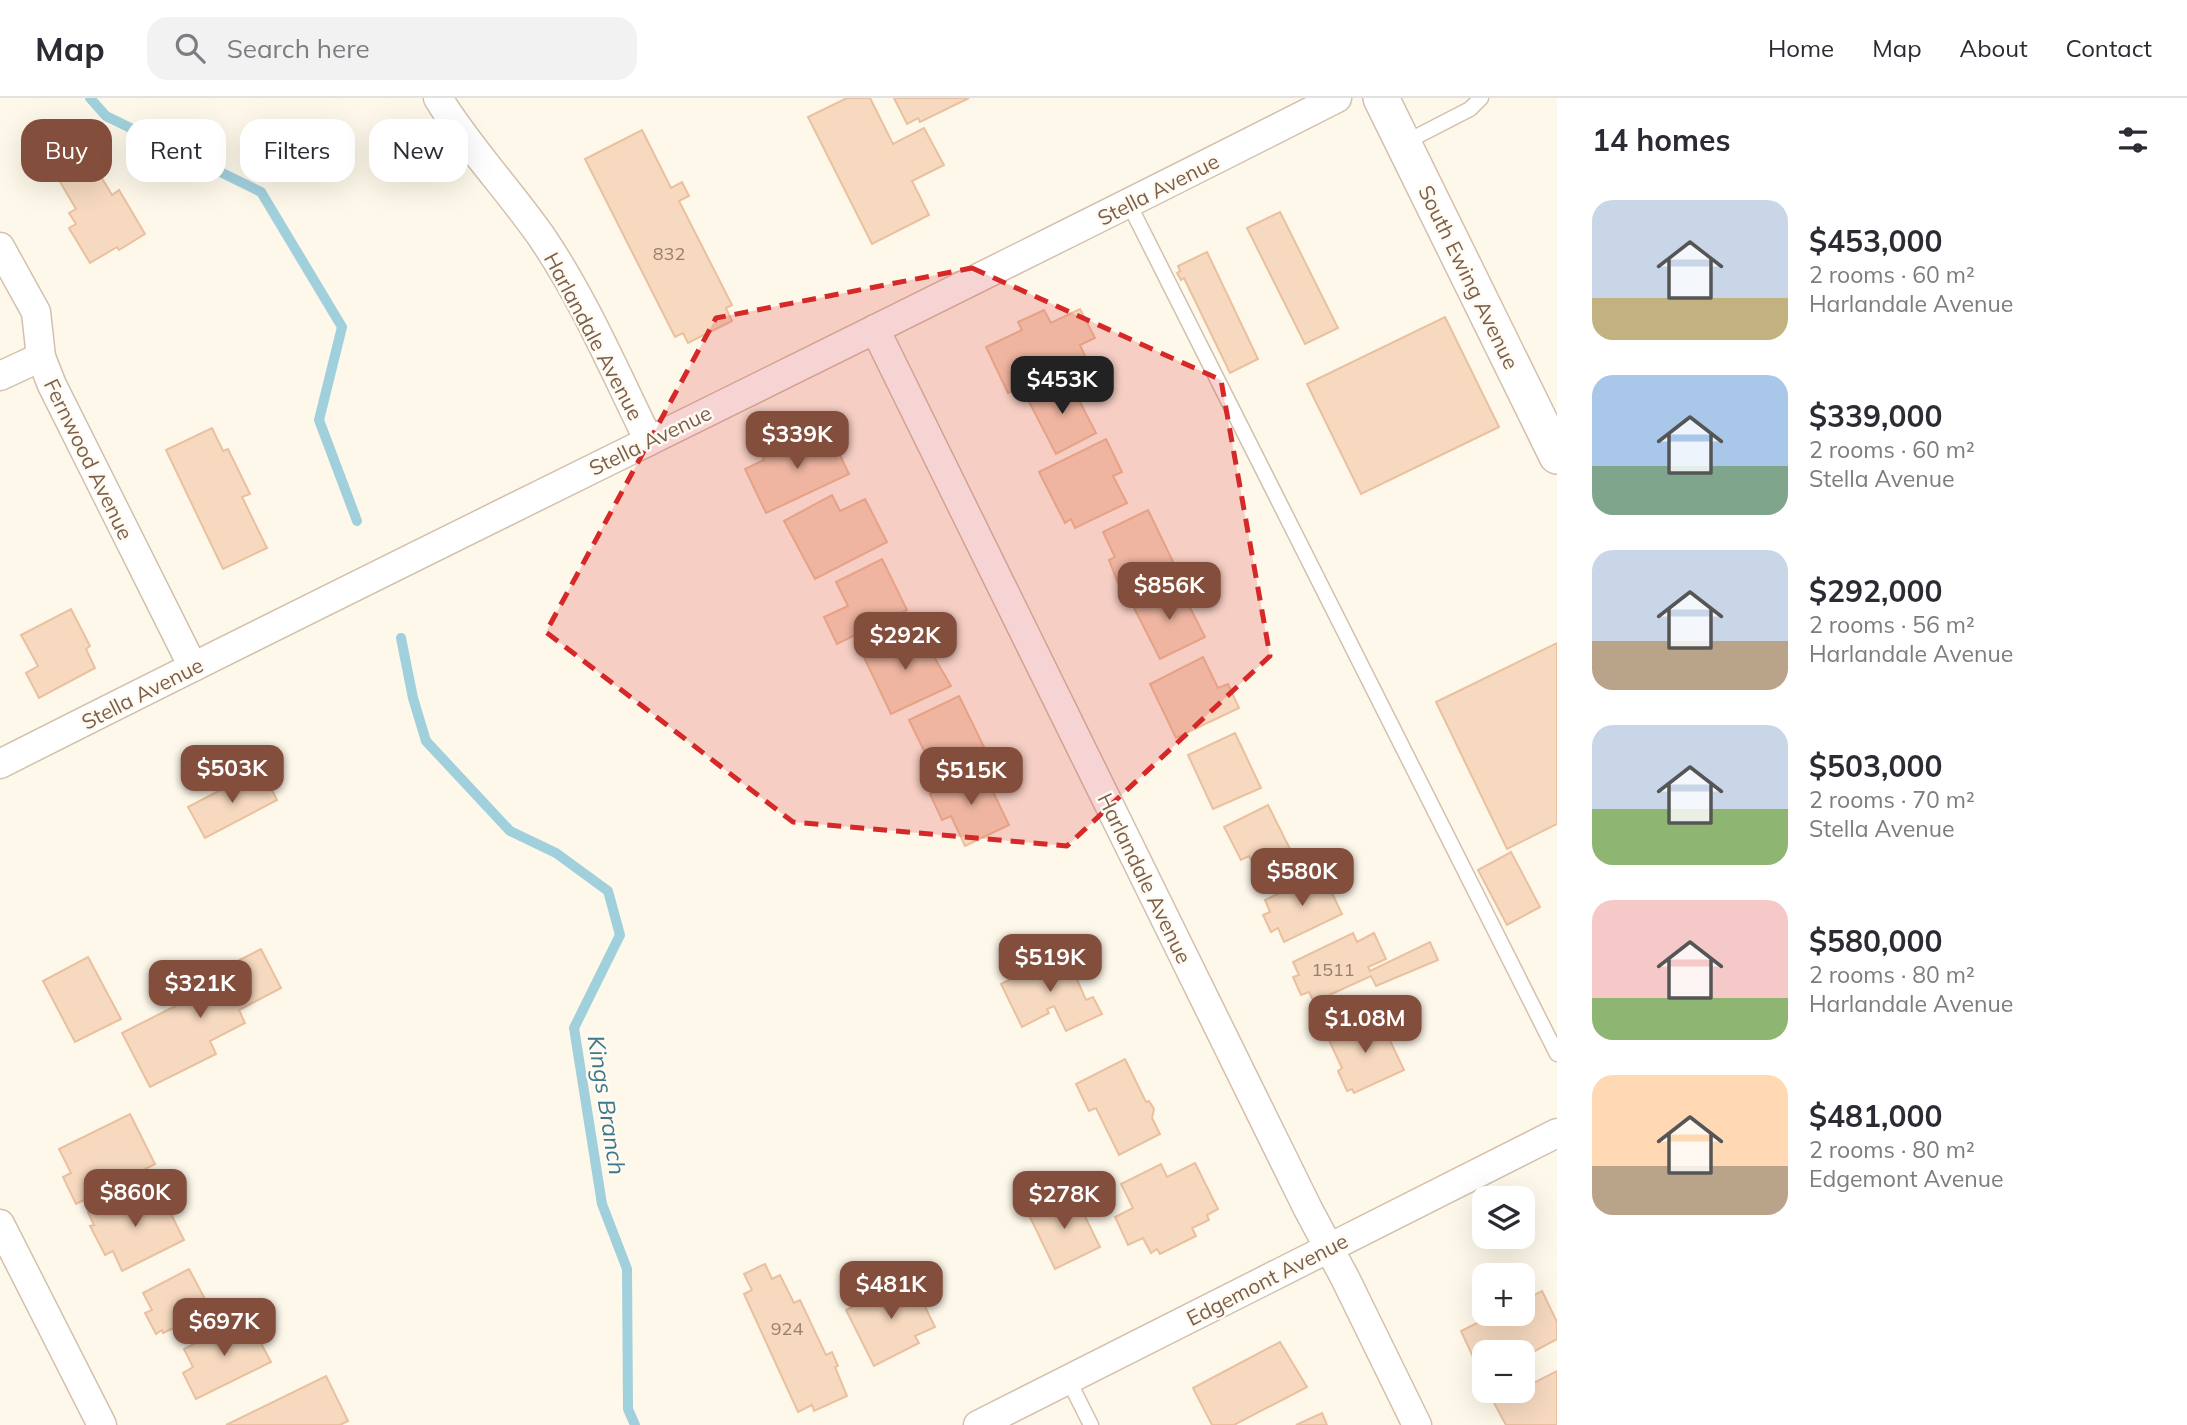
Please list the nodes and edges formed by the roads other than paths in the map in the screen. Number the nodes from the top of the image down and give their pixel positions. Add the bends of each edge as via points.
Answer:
1 (438, 98) edge
2 (1337, 98) edge
3 (1381, 98) edge
4 (1481, 98) edge
5 (1404, 143) junction
6 (1129, 204) junction
7 (0, 247) edge
8 (875, 329) junction
9 (41, 357) junction
10 (0, 376) edge
11 (649, 440) junction
12 (1557, 456) edge
13 (192, 667) junction
14 (0, 764) edge
15 (1557, 1054) edge
16 (1557, 1133) edge
17 (0, 1224) edge
18 (1329, 1247) junction
19 (1068, 1379) junction
20 (102, 1425) edge
21 (978, 1425) edge
22 (1091, 1425) edge
23 (1418, 1425) edge

1 - 11 street, Harlandale Avenue via 564,271
2 - 6 street, Stella Avenue
3 - 5 street, South Ewing Avenue
4 - 5 lane via 1470,109
5 - 12 street, South Ewing Avenue
6 - 8 street, Stella Avenue
6 - 15 lane
7 - 9 street, Fernwood Avenue via 36,312
8 - 11 street, Stella Avenue
8 - 18 street, Harlandale Avenue
9 - 10 street
9 - 13 street, Fernwood Avenue
11 - 13 street, Stella Avenue
13 - 14 street, Stella Avenue
16 - 18 street, Edgemont Avenue
17 - 20 street
18 - 19 street, Edgemont Avenue
18 - 23 street, Harlandale Avenue
19 - 21 street, Edgemont Avenue
19 - 22 lane

